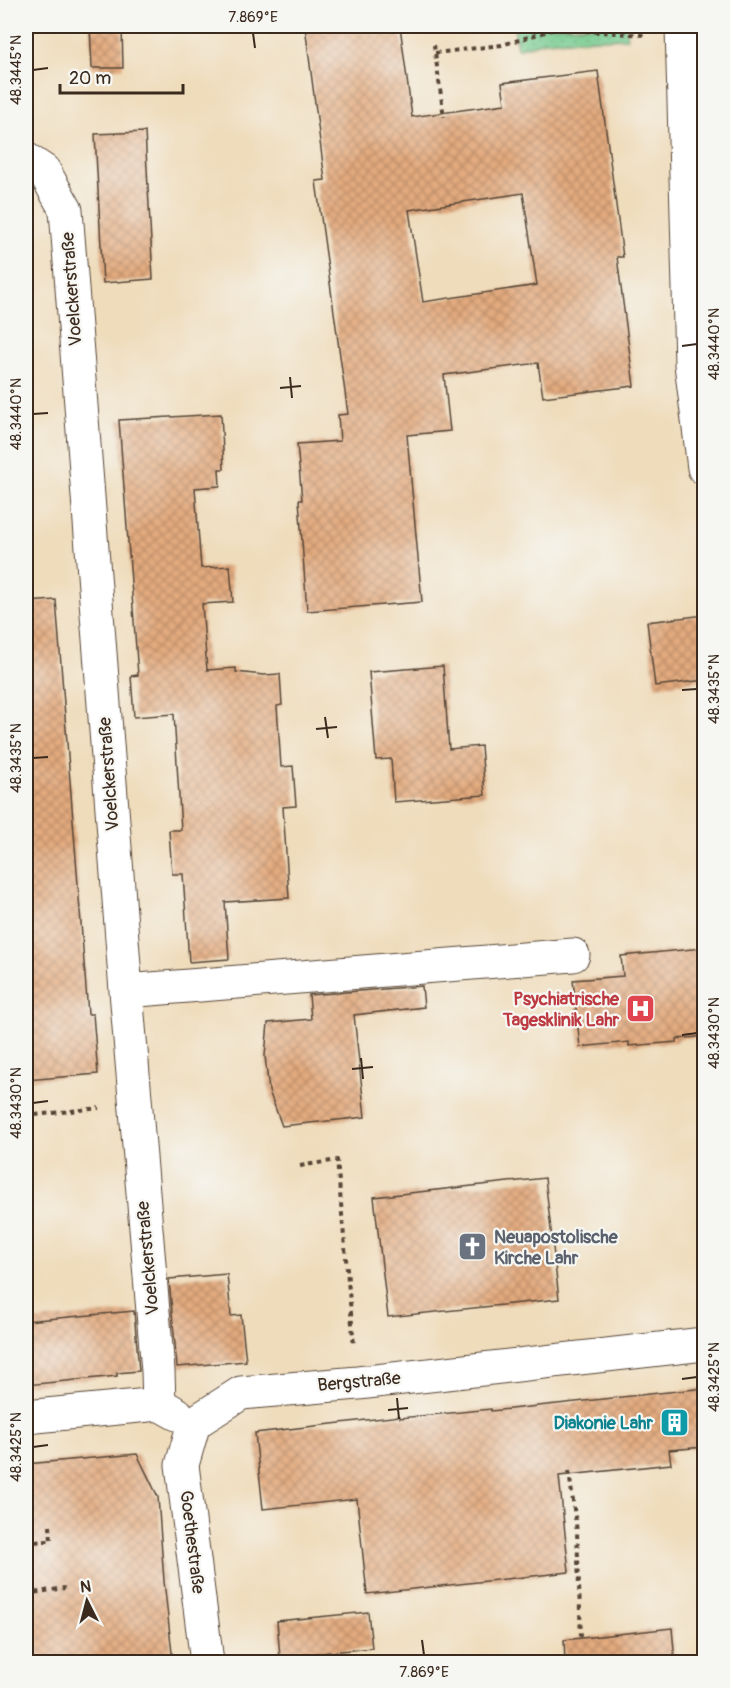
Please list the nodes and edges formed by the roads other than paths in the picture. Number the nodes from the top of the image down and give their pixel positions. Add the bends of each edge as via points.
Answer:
1 (682, 26) edge
2 (26, 159) edge
3 (705, 468) edge
4 (573, 955) dead end
5 (126, 991) junction
6 (705, 1344) edge
7 (159, 1404) junction
8 (26, 1417) edge
9 (194, 1423) junction
10 (207, 1662) edge

1 - 3 street via 691,364
2 - 5 street, Voelckerstraße via 44,171 66,210
4 - 5 street
5 - 7 street, Voelckerstraße
6 - 9 street, Bergstraße via 241,1393
7 - 8 street
7 - 9 street
9 - 10 street, Goethestraße via 182,1465

